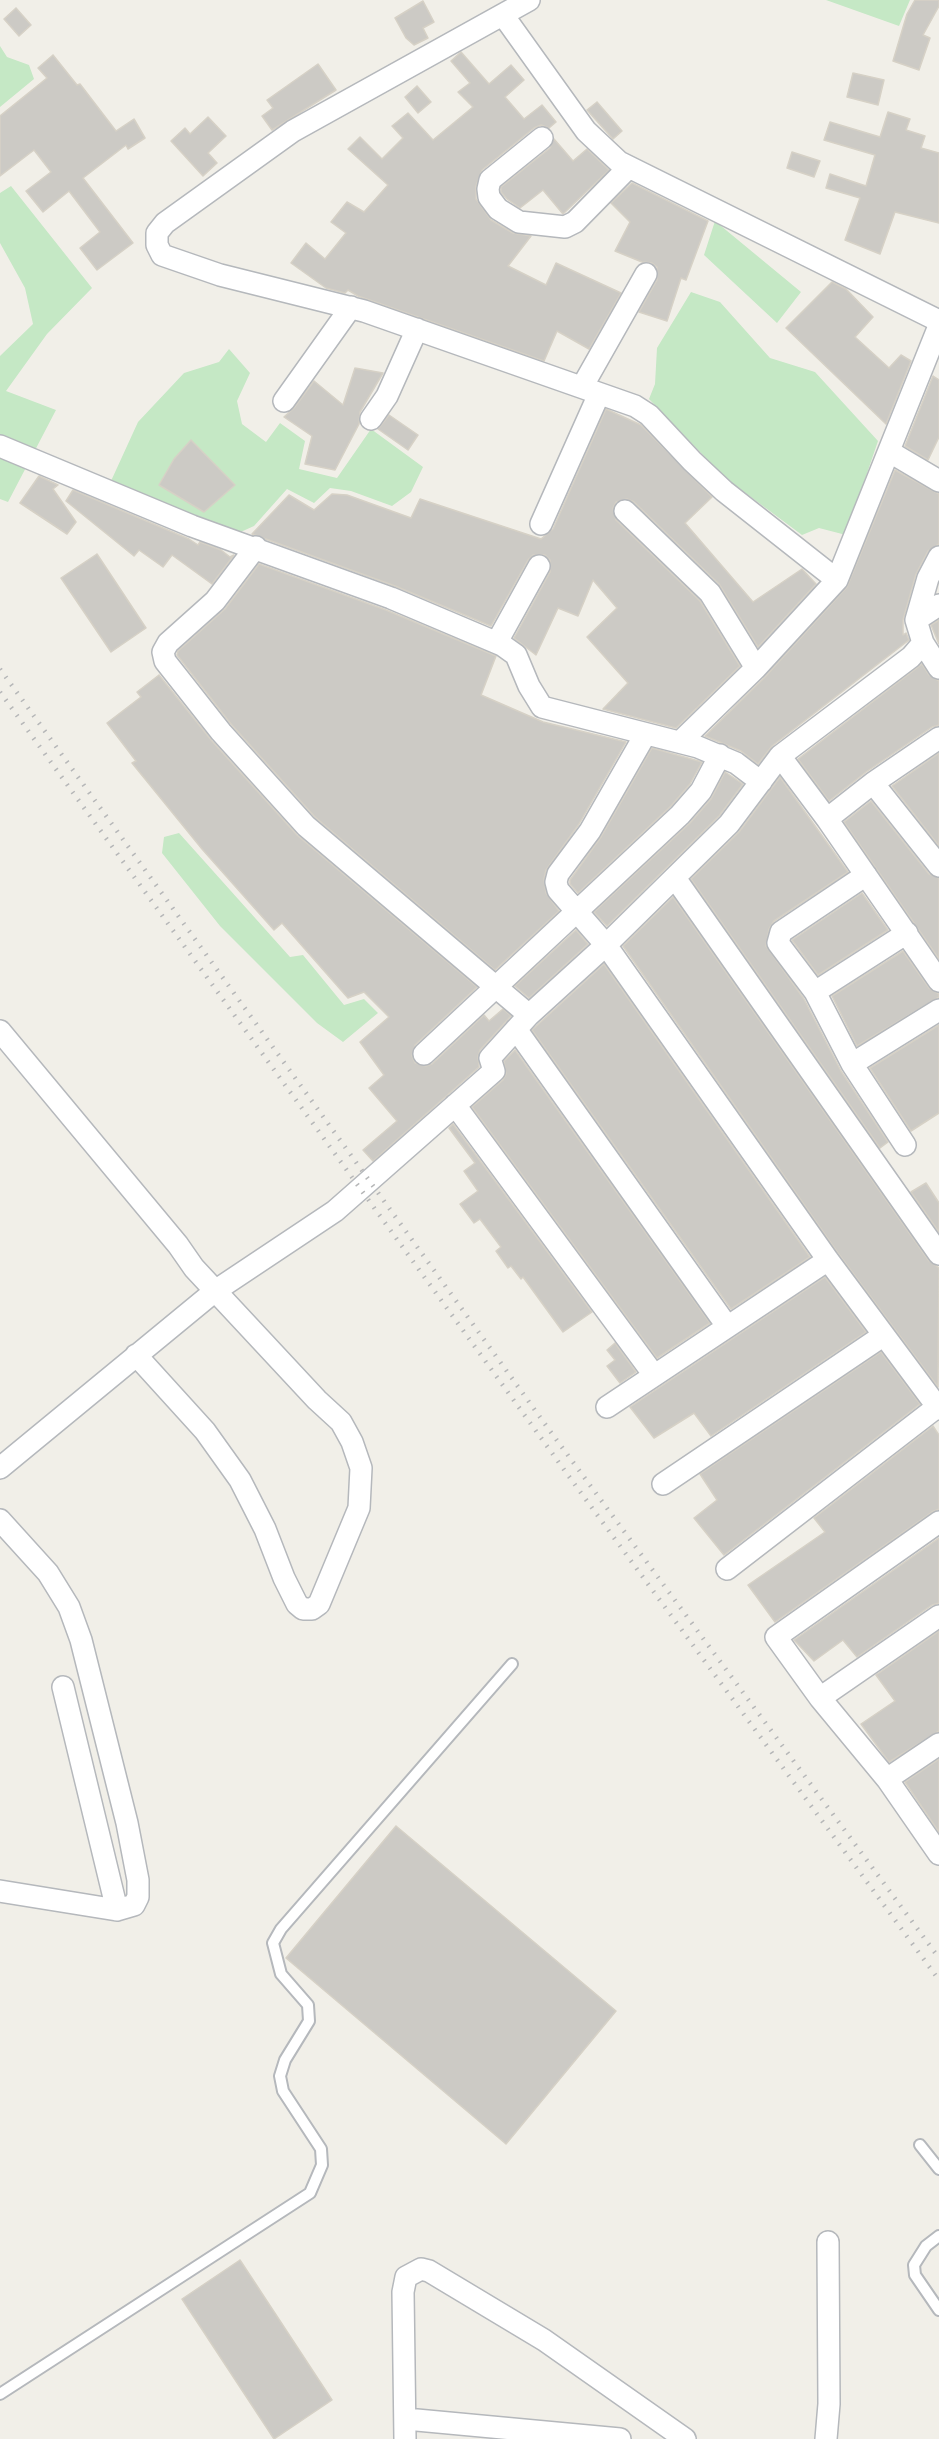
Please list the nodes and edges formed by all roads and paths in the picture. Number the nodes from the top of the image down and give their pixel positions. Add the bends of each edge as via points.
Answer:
1 (529, 0) edge
2 (503, 15) junction
3 (542, 138) dead end
4 (628, 168) junction
5 (646, 274) dead end
6 (351, 307) junction
7 (939, 321) edge
8 (939, 326) edge
9 (417, 329) junction
10 (590, 391) junction
11 (284, 401) dead end
12 (371, 419) dead end
13 (0, 446) edge
14 (890, 452) junction
15 (939, 481) edge
16 (625, 511) dead end
17 (541, 524) dead end
18 (256, 547) junction
19 (939, 557) edge
20 (539, 566) dead end
21 (837, 580) junction
22 (939, 605) edge
23 (916, 620) junction
24 (497, 642) junction
25 (923, 643) junction
26 (756, 668) junction
27 (939, 668) edge
28 (645, 735) junction
29 (939, 738) edge
30 (680, 742) junction
31 (720, 755) junction
32 (780, 756) junction
33 (761, 782) junction
34 (873, 783) junction
35 (827, 819) junction
36 (939, 866) edge
37 (866, 875) junction
38 (675, 878) junction
39 (576, 910) junction
40 (907, 933) junction
41 (606, 945) junction
42 (939, 981) edge
43 (498, 987) junction
44 (814, 992) junction
45 (939, 1010) edge
46 (523, 1022) junction
47 (0, 1031) edge
48 (424, 1054) dead end
49 (852, 1065) junction
50 (455, 1105) junction
51 (905, 1145) dead end
52 (939, 1254) edge
53 (828, 1260) junction
54 (215, 1291) junction
55 (727, 1326) junction
56 (884, 1335) junction
57 (136, 1355) junction
58 (654, 1375) junction
59 (937, 1403) edge
60 (607, 1407) dead end
61 (0, 1468) edge
62 (663, 1484) dead end
63 (0, 1520) edge
64 (939, 1522) edge
65 (727, 1569) dead end
66 (939, 1616) edge
67 (512, 1664) dead end
68 (63, 1687) dead end
69 (820, 1698) junction
70 (939, 1744) edge
71 (887, 1779) junction
72 (939, 1854) edge
73 (0, 1892) edge
74 (117, 1910) junction
75 (920, 2145) dead end
76 (939, 2169) edge
77 (939, 2236) edge
78 (828, 2242) dead end
79 (939, 2310) edge
80 (0, 2394) edge
81 (406, 2429) edge
82 (620, 2439) edge
83 (685, 2439) edge
84 (826, 2439) edge

1 - 2 street
2 - 4 street via 586,131
2 - 6 street via 293,131 165,223 157,233 162,255 183,264
3 - 4 street via 490,180 489,197 519,222 565,227
4 - 7 street
5 - 10 street
6 - 9 street
6 - 11 street
8 - 14 street
9 - 10 street
9 - 12 street via 387,396
10 - 17 street
10 - 21 street via 635,406 649,415 724,490
13 - 18 street via 221,537
14 - 15 street
14 - 21 street
16 - 26 street via 710,593
18 - 24 street
18 - 43 street via 215,602 168,643 163,651 165,661 221,732 306,826
19 - 23 street via 928,578
20 - 24 street
21 - 26 street
22 - 23 street
23 - 25 street
24 - 28 street via 516,656 542,707
25 - 27 street
25 - 32 street via 911,657
26 - 30 street
28 - 30 street
28 - 39 street via 590,831 558,874 558,890
29 - 34 street
30 - 31 street
31 - 33 street
31 - 39 street via 701,791 680,815
32 - 33 street
32 - 35 street
33 - 38 street via 729,824
34 - 35 street
34 - 36 street
35 - 37 street
37 - 40 street
37 - 44 street via 778,936 780,948
38 - 41 street
38 - 52 street
39 - 41 street
39 - 43 street
40 - 42 street
40 - 44 street
41 - 46 street
41 - 53 street
43 - 46 street
43 - 48 street
44 - 49 street
45 - 49 street
46 - 50 street via 490,1058 494,1071
46 - 55 street
47 - 54 street
49 - 51 street
50 - 54 street via 335,1211
50 - 58 street
53 - 55 street
53 - 56 street
54 - 57 street
54 - 57 street via 341,1422 361,1468 359,1508 319,1604 312,1609 297,1604 240,1480 205,1431
55 - 58 street
56 - 59 street
56 - 62 street
57 - 61 street
58 - 60 street
59 - 65 street
63 - 74 street via 48,1573 69,1607 81,1640 138,1880 134,1905
64 - 69 street via 776,1637
66 - 69 street
67 - 80 lane via 281,1929 273,1943 281,1974 308,2005 309,2021 285,2060 280,2076 283,2091 321,2149 322,2165 310,2193
68 - 74 street
69 - 71 street
70 - 71 street
71 - 72 street
73 - 74 street
75 - 76 lane
77 - 79 lane via 926,2246 914,2265 915,2275
78 - 84 street
81 - 82 street
81 - 83 street via 403,2292 406,2277 421,2269 544,2340

